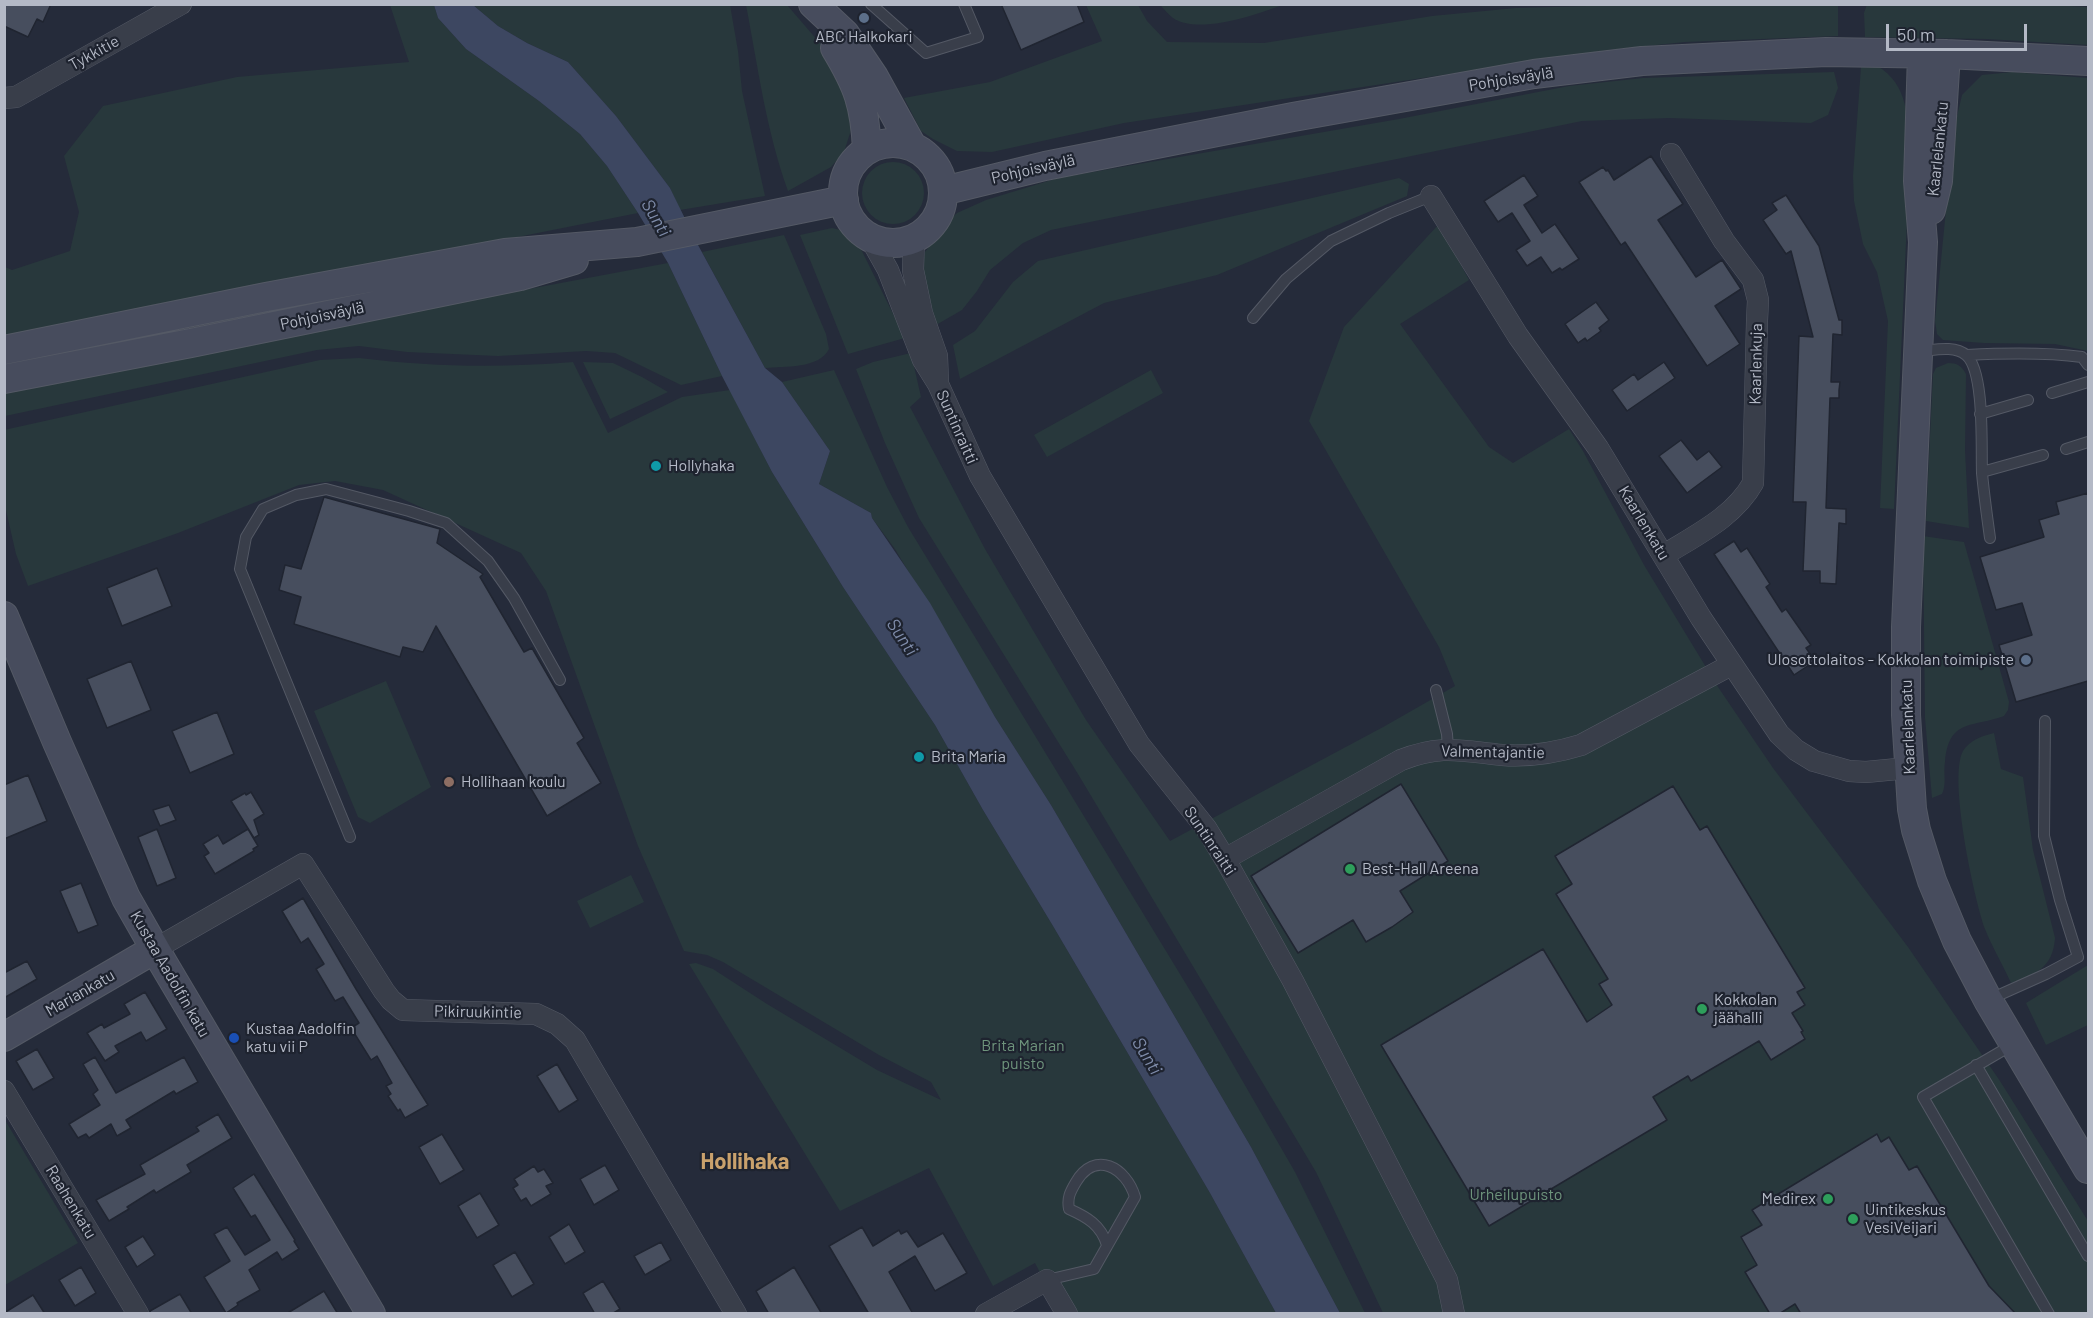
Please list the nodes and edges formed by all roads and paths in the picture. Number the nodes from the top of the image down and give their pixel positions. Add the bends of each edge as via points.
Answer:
1 (181, 4) edge
2 (811, 4) edge
3 (871, 4) edge
4 (964, 4) edge
5 (1934, 54) junction
6 (2088, 61) edge
7 (4, 98) edge
8 (912, 146) junction
9 (867, 150) junction
10 (1671, 154) dead end
11 (943, 191) junction
12 (1431, 196) joint
13 (844, 200) junction
14 (869, 236) junction
15 (914, 238) junction
16 (637, 242) junction
17 (1252, 318) dead end
18 (4, 350) edge
19 (1917, 351) junction
20 (1966, 355) junction
21 (2088, 364) edge
22 (4, 379) edge
23 (2088, 382) edge
24 (938, 384) junction
25 (2052, 393) dead end
26 (2028, 400) dead end
27 (1980, 414) junction
28 (2088, 442) edge
29 (2066, 449) dead end
30 (2043, 455) dead end
31 (1982, 472) junction
32 (1990, 538) dead end
33 (1664, 555) junction
34 (4, 616) edge
35 (1731, 665) junction
36 (560, 680) dead end
37 (1436, 690) dead end
38 (2045, 721) dead end
39 (1448, 749) junction
40 (1908, 768) junction
41 (350, 837) dead end
42 (1225, 859) junction
43 (155, 949) junction
44 (2088, 951) edge
45 (2078, 957) junction
46 (1988, 1000) junction
47 (4, 1037) edge
48 (2014, 1044) junction
49 (1976, 1065) junction
50 (4, 1091) edge
51 (2088, 1168) edge
52 (1107, 1245) junction
53 (2088, 1256) edge
54 (1047, 1280) junction
55 (138, 1314) edge
56 (371, 1314) edge
57 (736, 1314) edge
58 (986, 1314) edge
59 (1066, 1314) edge
60 (1454, 1314) edge
61 (2049, 1314) edge

1 - 7 street, Tykkitie via 16,97
2 - 8 main road via 845,34
2 - 9 main road via 862,103
3 - 4 lane via 926,53 978,37
5 - 6 main road, Pohjoisväylä
5 - 11 main road, Pohjoisväylä via 1642,61 1534,74 1078,159
5 - 19 main road, Kaarlelankatu via 1938,181 1923,242
8 - 9 main road via 889,143
8 - 11 main road via 930,159
9 - 13 main road via 846,177
10 - 33 street, Kaarlenkuja via 1724,241 1753,280 1758,321 1753,483 1729,513
11 - 15 main road via 932,224
12 - 17 lane via 1331,241 1286,279
12 - 33 street, Kaarlenkatu via 1518,336 1598,448
13 - 14 main road via 852,221
13 - 16 main road, Pohjoisväylä
14 - 15 main road via 891,242
14 - 24 street, Suntinraitti via 888,270 923,360
15 - 24 street, Suntinraitti via 913,270 937,356
16 - 18 main road, Pohjoisväylä via 505,253
16 - 22 main road, Pohjoisväylä via 520,276
19 - 20 lane via 1954,349
19 - 40 main road, Kaarlelankatu via 1906,627
20 - 21 lane via 2057,354 2082,357
20 - 27 lane via 1976,371
23 - 25 lane
24 - 42 street, Suntinraitti via 980,476 1116,706 1139,744 1206,828
26 - 27 lane
27 - 31 lane
28 - 29 lane
30 - 31 lane
31 - 32 lane
33 - 35 street, Kaarlenkatu
34 - 43 main road, Kustaa Aadolfin katu via 126,898
35 - 39 street, Valmentajantie via 1581,745 1527,755
35 - 40 street, Kaarlenkatu via 1779,734 1796,750 1849,771
36 - 41 lane via 514,598 488,561 446,523 326,489 296,495 263,509 246,537 240,569
37 - 39 lane
38 - 45 lane via 2044,836
39 - 42 street, Valmentajantie via 1421,752 1384,768
40 - 46 main road, Kaarlelankatu via 1916,830 1932,881
42 - 60 street, Suntinraitti via 1448,1280
43 - 47 main road, Mariankatu
43 - 56 main road, Kustaa Aadolfin katu
43 - 57 street, Pikiruukintie via 303,864 384,991 403,1010 525,1012 547,1018 567,1031
44 - 45 lane
45 - 46 lane
46 - 48 main road, Kaarlelankatu
48 - 49 lane
48 - 51 main road, Kaarlelankatu
49 - 53 lane
49 - 61 lane via 1923,1096
50 - 55 street, Raahenkatu
52 - 52 lane via 1135,1197 1127,1180 1116,1169 1102,1164 1082,1172 1068,1200 1069,1209 1099,1227
52 - 54 lane via 1094,1269
54 - 58 street
54 - 59 street

